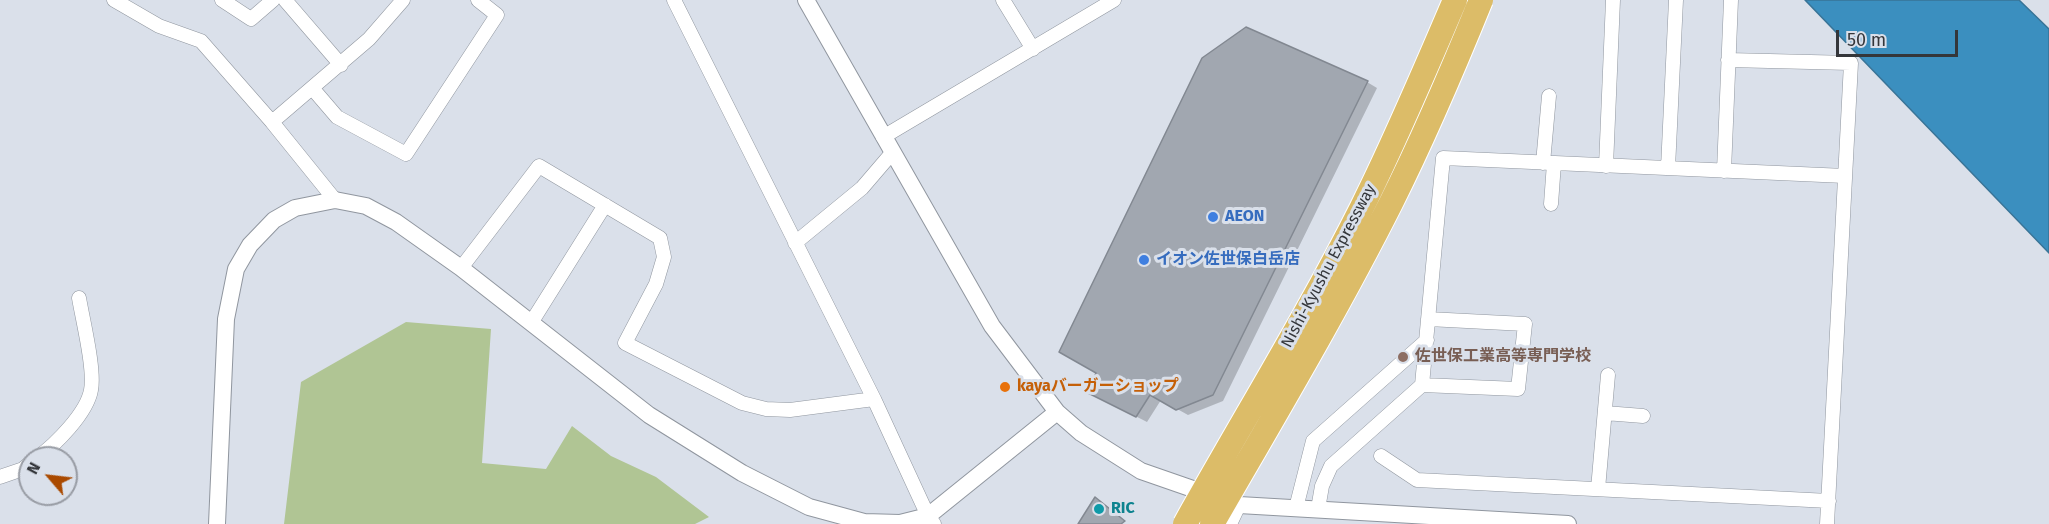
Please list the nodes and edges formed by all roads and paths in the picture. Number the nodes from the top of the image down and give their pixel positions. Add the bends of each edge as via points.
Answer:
1 (114, 0) edge
2 (222, 0) edge
3 (273, 0) edge
4 (285, 0) edge
5 (403, 0) edge
6 (478, 0) edge
7 (674, 0) edge
8 (806, 0) edge
9 (1003, 0) edge
10 (1114, 0) edge
11 (1455, 0) edge
12 (1465, 0) edge
13 (1481, 0) edge
14 (1613, 0) edge
15 (1676, 0) edge
16 (1731, 0) edge
17 (1034, 49) junction
18 (1728, 60) junction
19 (341, 65) junction
20 (313, 89) junction
21 (1550, 96) dead end
22 (272, 122) junction
23 (883, 137) junction
24 (892, 153) junction
25 (1549, 163) junction
26 (1606, 166) junction
27 (1668, 168) junction
28 (1724, 171) junction
29 (1845, 176) junction
30 (335, 200) junction
31 (1551, 204) dead end
32 (605, 205) junction
33 (795, 243) junction
34 (461, 268) junction
35 (79, 298) dead end
36 (1428, 319) junction
37 (531, 323) junction
38 (1427, 340) junction
39 (1608, 375) dead end
40 (1422, 385) junction
41 (874, 399) junction
42 (1057, 411) junction
43 (1605, 413) junction
44 (1643, 416) dead end
45 (52, 446) edge
46 (1381, 456) dead end
47 (18, 471) edge
48 (0, 477) edge
49 (1598, 489) junction
50 (1829, 501) junction
51 (1239, 505) junction
52 (1296, 508) junction
53 (1318, 509) junction
54 (931, 520) edge
55 (1494, 522) edge
56 (217, 524) edge
57 (1185, 524) edge
58 (1212, 524) edge
59 (1230, 524) edge
60 (1568, 524) edge
61 (1827, 524) edge

1 - 22 street via 159,26 201,41
2 - 3 street via 251,20
4 - 19 street
5 - 19 street
6 - 20 street via 497,15 406,154 337,117
7 - 33 street
8 - 23 street
9 - 17 street
10 - 17 street
11 - 57 highway, Nishi-Kyushu Expressway, bridge via 1362,208
12 - 51 street
13 - 58 highway, Nishi-Kyushu Expressway, bridge via 1391,203
14 - 26 street
15 - 27 street
16 - 18 street
17 - 23 street
18 - 28 street
18 - 29 street via 1851,63
19 - 20 street
20 - 22 street
21 - 25 street
22 - 30 street
23 - 24 street
24 - 33 street via 862,188
24 - 42 street via 992,326
25 - 26 street
25 - 31 street
25 - 36 street via 1443,158
26 - 27 street
27 - 28 street
28 - 29 street
29 - 50 street
30 - 34 street via 366,206 396,222
30 - 56 street via 295,208 274,220 250,245 236,269 226,320
32 - 34 street via 539,166
32 - 37 street
32 - 41 street via 660,238 664,257 656,284 625,343 742,403 766,409 790,410
33 - 41 street
34 - 37 street
35 - 45 street via 91,392 76,420
36 - 38 street
36 - 40 street via 1524,324 1518,389
37 - 54 street via 649,415 742,473 809,507 864,522
38 - 40 street
38 - 52 street via 1313,441
39 - 43 street
40 - 53 street via 1331,466
41 - 54 street
42 - 51 street via 1081,433 1142,471
42 - 54 street
43 - 44 street
43 - 49 street
46 - 49 street via 1417,480
47 - 48 street
49 - 50 street
50 - 61 street
51 - 52 street
51 - 59 street
52 - 53 street
53 - 55 street
55 - 60 street

